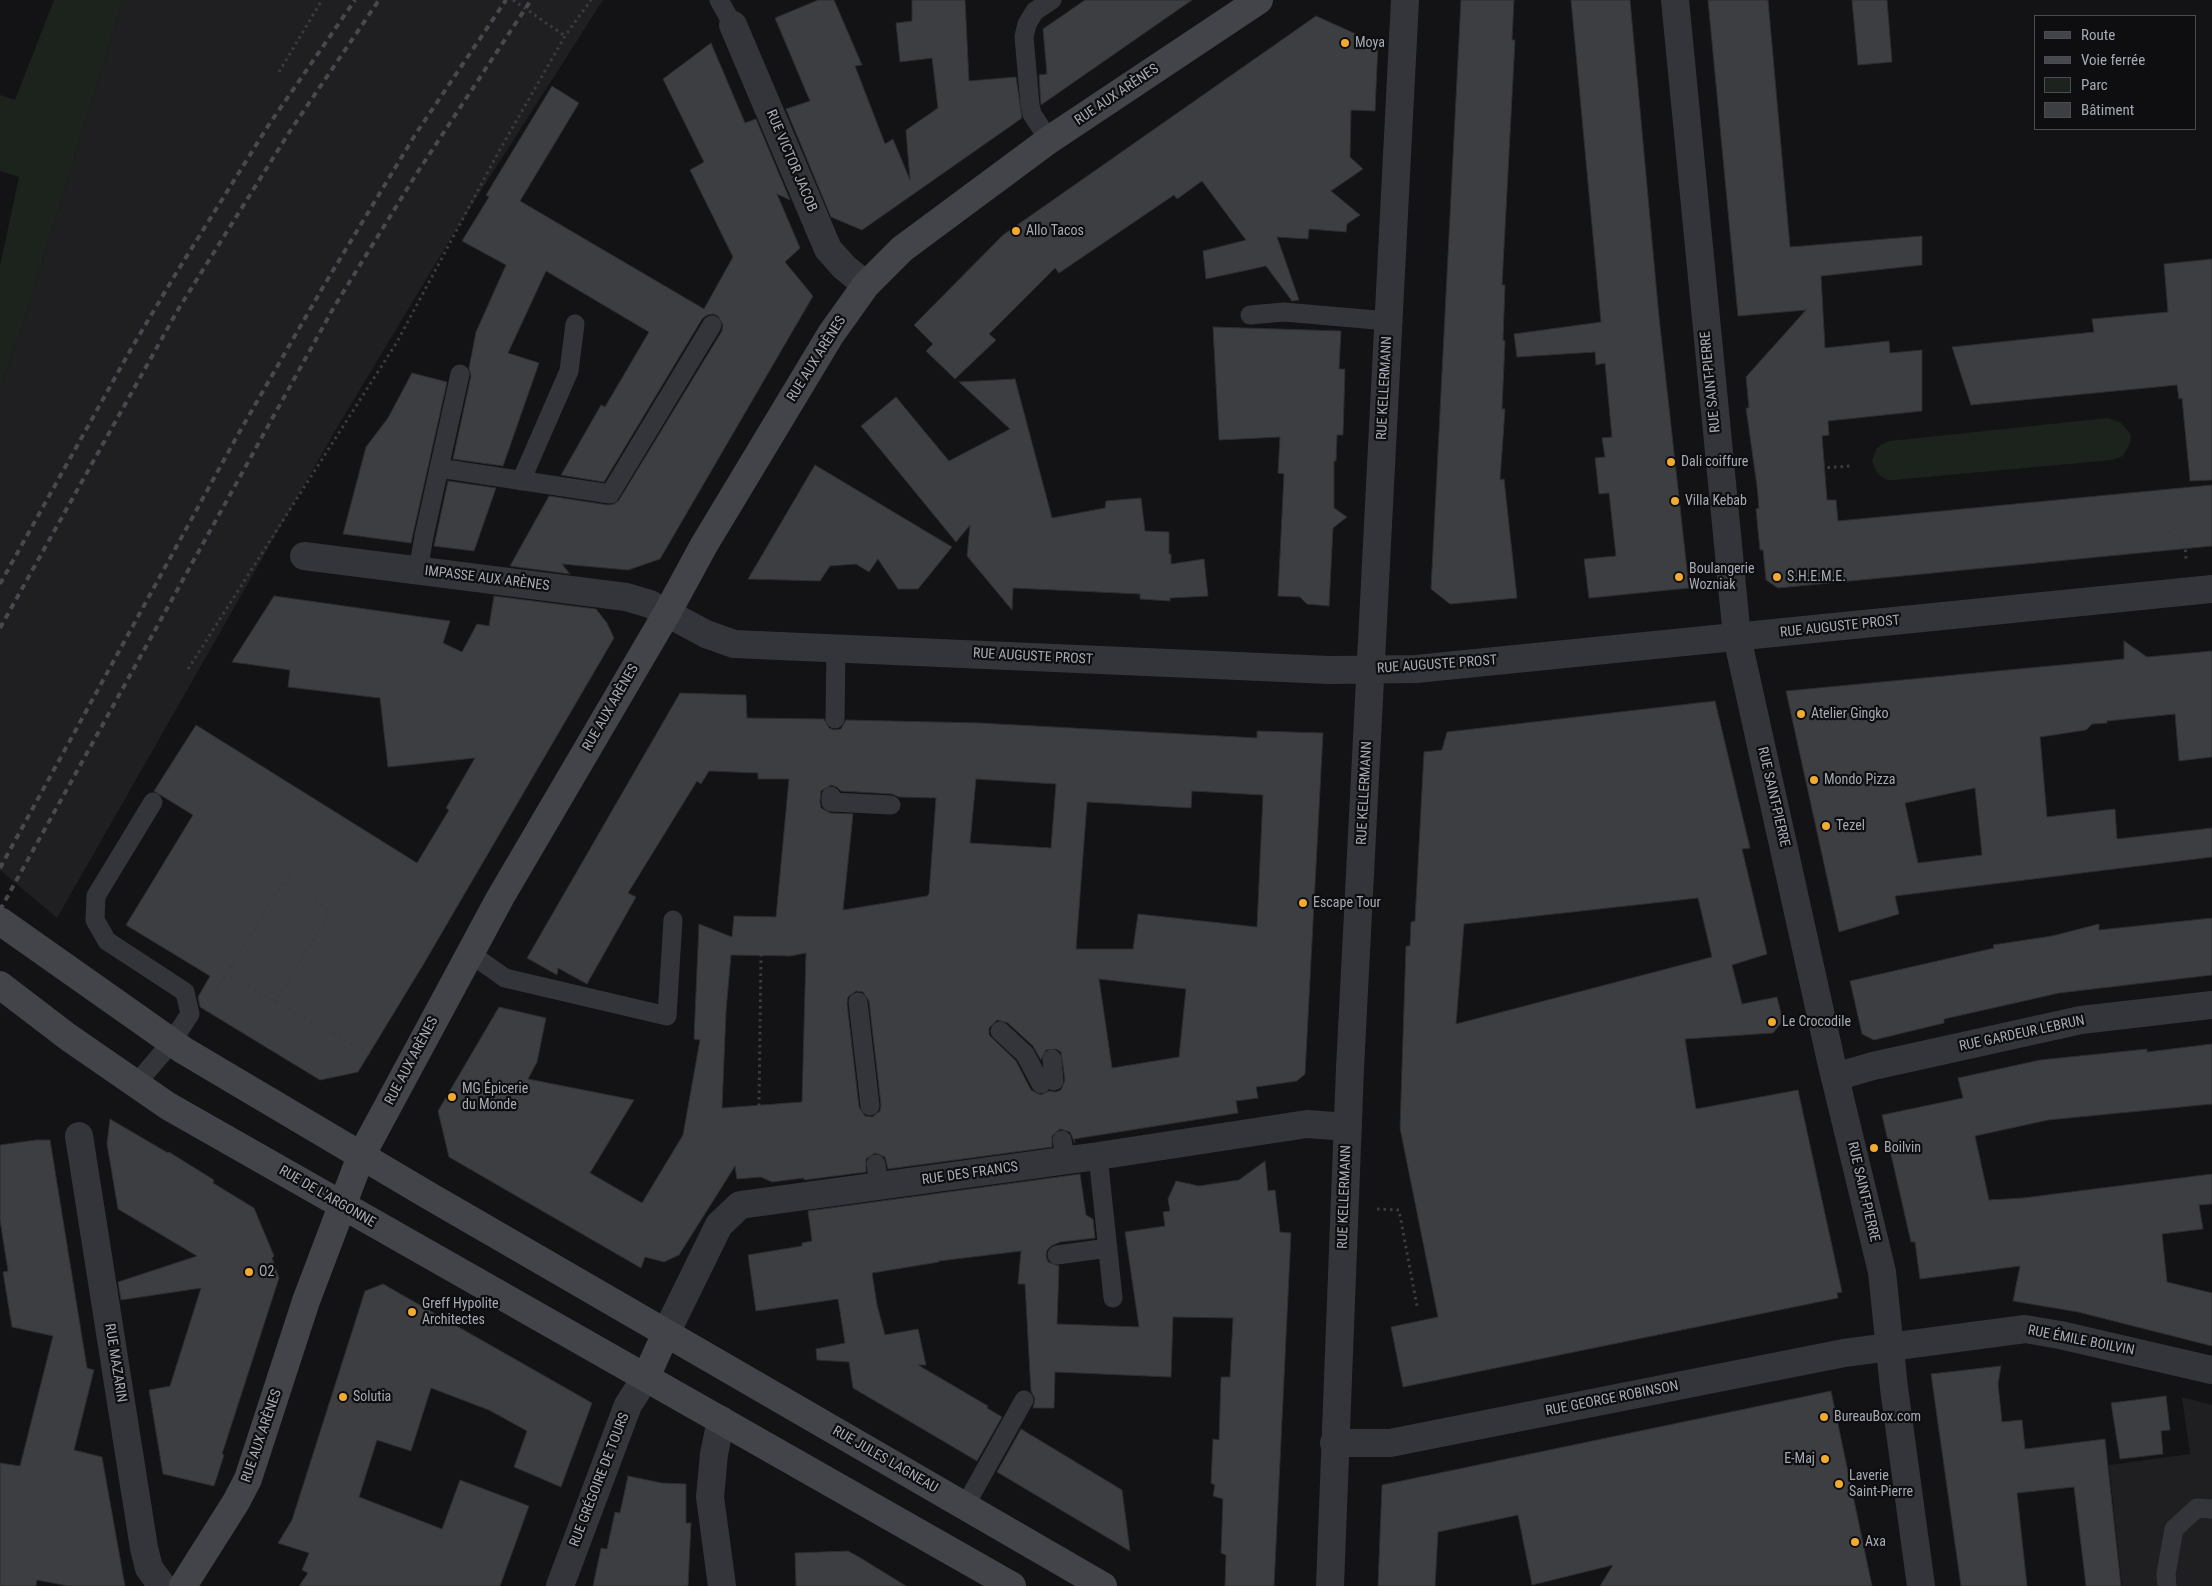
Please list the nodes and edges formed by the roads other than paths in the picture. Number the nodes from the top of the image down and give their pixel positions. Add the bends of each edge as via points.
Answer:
1 (719, 0) edge
2 (1052, 0) edge
3 (1260, 0) edge
4 (1405, 0) edge
5 (1675, 0) edge
6 (733, 25) joint
7 (1050, 140) junction
8 (866, 285) junction
9 (1250, 315) dead end
10 (1388, 321) junction
11 (575, 324) dead end
12 (712, 325) dead end
13 (460, 374) dead end
14 (439, 468) junction
15 (521, 481) junction
16 (304, 556) dead end
17 (418, 571) junction
18 (2212, 589) edge
19 (667, 613) junction
20 (1737, 638) junction
21 (836, 648) junction
22 (1370, 669) junction
23 (835, 719) dead end
24 (831, 796) dead end
25 (153, 802) dead end
26 (891, 805) dead end
27 (0, 920) edge
28 (673, 920) dead end
29 (471, 954) junction
30 (10, 992) edge
31 (858, 1002) dead end
32 (2212, 1005) edge
33 (1000, 1031) dead end
34 (172, 1043) junction
35 (1052, 1060) dead end
36 (1835, 1077) junction
37 (136, 1084) junction
38 (870, 1106) dead end
39 (1348, 1127) junction
40 (79, 1136) dead end
41 (361, 1156) junction
42 (1098, 1156) junction
43 (342, 1207) junction
44 (1108, 1248) junction
45 (1057, 1255) dead end
46 (1113, 1298) dead end
47 (666, 1333) junction
48 (1889, 1346) junction
49 (2212, 1370) edge
50 (646, 1377) junction
51 (1024, 1400) dead end
52 (721, 1420) junction
53 (1334, 1443) junction
54 (965, 1506) junction
55 (2212, 1509) edge
56 (162, 1586) edge
57 (183, 1586) edge
58 (560, 1586) edge
59 (722, 1586) edge
60 (1012, 1586) edge
61 (1103, 1586) edge
62 (1330, 1586) edge
63 (1920, 1586) edge
64 (2167, 1586) edge

1 - 6 lane
2 - 7 lane via 1035,11 1027,24 1024,38 1032,114
3 - 7 main road, RUE AUX ARÈNES
4 - 10 street, RUE KELLERMANN
5 - 20 street, RUE SAINT-PIERRE
6 - 8 street, RUE VICTOR JACOB via 828,249
7 - 8 main road, RUE AUX ARÈNES via 902,249
8 - 19 main road, RUE AUX ARÈNES via 824,345
9 - 10 lane via 1284,312
10 - 22 street, RUE KELLERMANN
11 - 15 lane via 569,371
12 - 15 lane via 610,494
13 - 14 lane
14 - 15 lane
14 - 17 lane
16 - 17 street, IMPASSE AUX ARÈNES
17 - 19 street, IMPASSE AUX ARÈNES via 626,597
18 - 20 street, RUE AUGUSTE PROST
19 - 21 street, RUE AUGUSTE PROST via 706,634 734,644
19 - 29 main road, RUE AUX ARÈNES via 500,898
20 - 22 street, RUE AUGUSTE PROST via 1416,669
20 - 36 street, RUE SAINT-PIERRE
21 - 22 street, RUE AUGUSTE PROST via 1330,670
21 - 23 lane
22 - 39 street, RUE KELLERMANN
24 - 26 lane via 831,802
25 - 34 lane via 96,896 95,920 107,941 185,992 190,1014
27 - 34 main road
28 - 29 lane via 667,1016 505,978
29 - 41 main road, RUE AUX ARÈNES
30 - 37 main road, RUE DE L'ARGONNE
31 - 38 lane
32 - 36 street, RUE GARDEUR LEBRUN via 2081,1020
33 - 35 lane via 1048,1082
34 - 37 lane
34 - 41 main road
36 - 48 street, RUE SAINT-PIERRE via 1882,1272
37 - 43 main road, RUE DE L'ARGONNE
39 - 42 street, RUE DES FRANCS via 1307,1124
39 - 53 street, RUE KELLERMANN
40 - 56 street, RUE MAZARIN via 144,1548 149,1568
41 - 43 main road, RUE AUX ARÈNES
41 - 47 main road
42 - 44 lane
42 - 47 street, RUE DES FRANCS via 1058,1151 878,1175 740,1205 718,1225
43 - 50 main road, RUE DE L'ARGONNE
43 - 57 main road, RUE AUX ARÈNES via 306,1301 248,1479
44 - 45 lane
44 - 46 lane
47 - 50 main road
47 - 54 main road, RUE JULES LAGNEAU
48 - 49 street, RUE ÉMILE BOILVIN via 2025,1329
48 - 53 street, RUE GEORGE ROBINSON via 1390,1443
48 - 63 street, RUE SAINT-PIERRE
50 - 52 main road
50 - 58 street, RUE GRÉGOIRE DE TOURS via 628,1405
51 - 54 lane
52 - 59 street via 710,1497
52 - 60 main road
53 - 62 street, RUE KELLERMANN
54 - 61 main road, RUE JULES LAGNEAU
55 - 64 lane via 2197,1508 2174,1528

